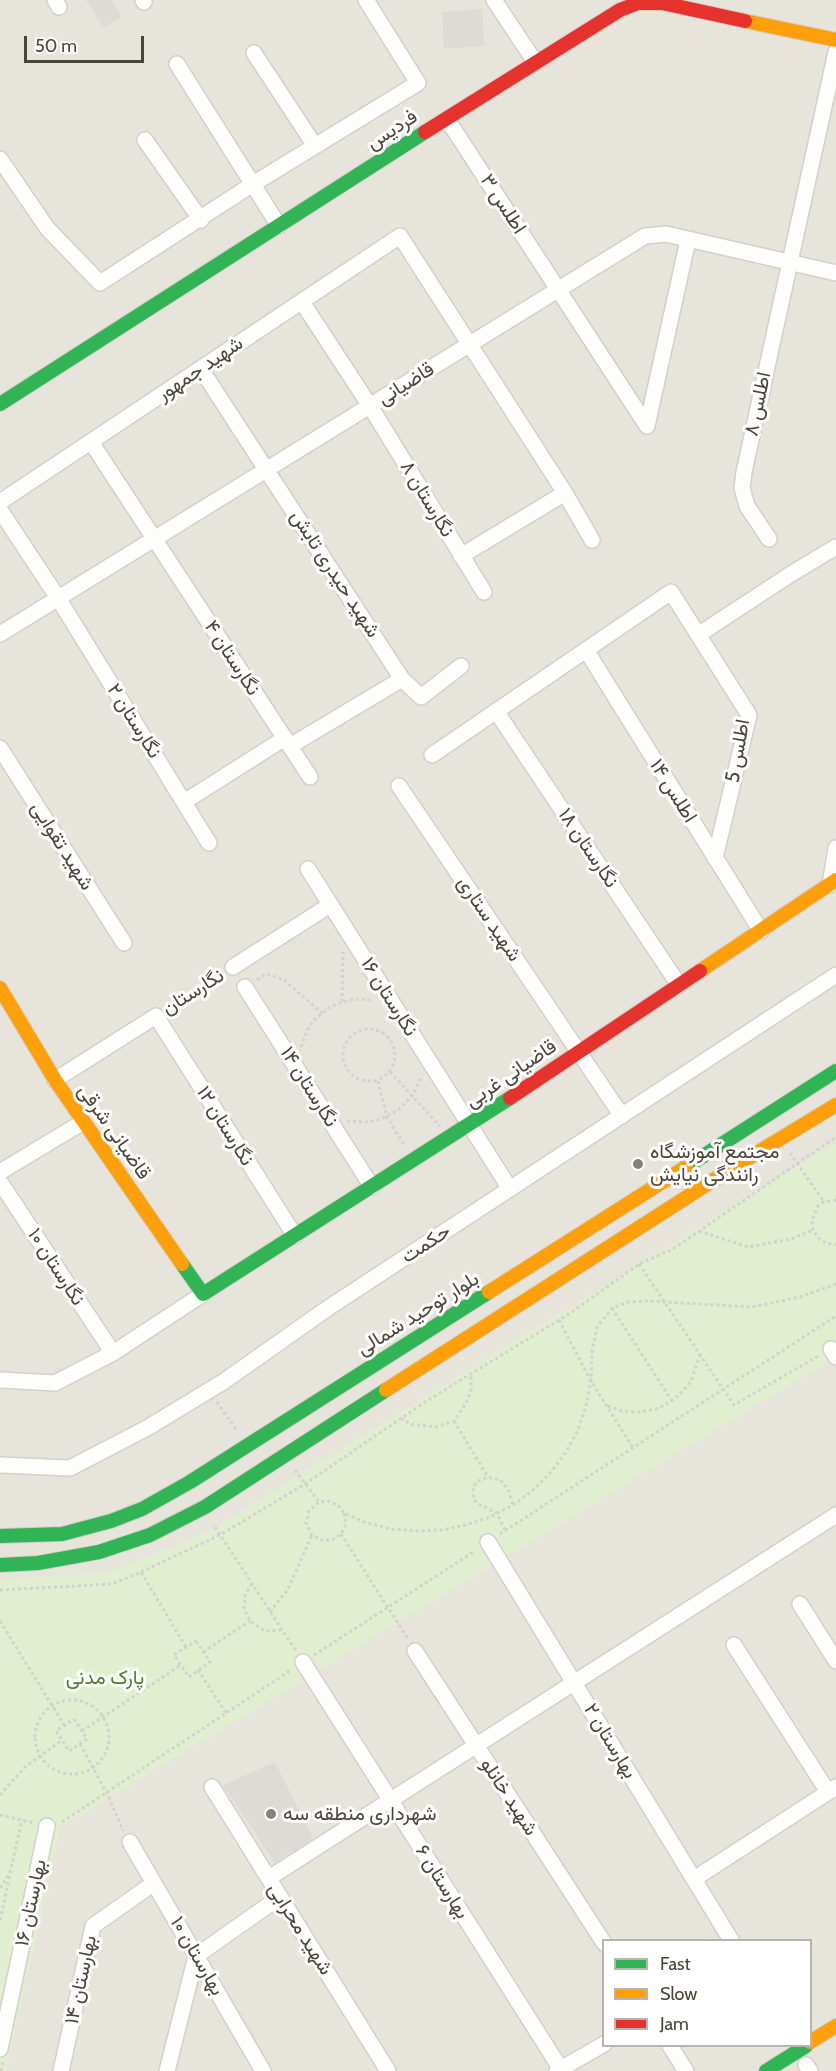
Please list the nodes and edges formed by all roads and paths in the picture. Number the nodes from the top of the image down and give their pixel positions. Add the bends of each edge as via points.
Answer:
1 (366, 0) edge
2 (494, 0) edge
3 (506, 0) edge
4 (638, 1) edge
5 (507, 18) junction
6 (836, 40) edge
7 (836, 52) edge
8 (254, 53) dead end
9 (535, 62) junction
10 (177, 64) dead end
11 (447, 118) junction
12 (145, 140) dead end
13 (315, 146) junction
14 (0, 159) edge
15 (254, 184) junction
16 (201, 220) junction
17 (279, 226) junction
18 (688, 240) junction
19 (789, 263) junction
20 (836, 273) edge
21 (558, 290) junction
22 (302, 302) junction
23 (470, 344) junction
24 (201, 369) junction
25 (0, 404) edge
26 (370, 406) junction
27 (91, 442) junction
28 (267, 469) junction
29 (565, 494) junction
30 (0, 502) edge
31 (0, 510) edge
32 (154, 538) junction
33 (769, 539) dead end
34 (592, 540) dead end
35 (836, 547) edge
36 (461, 556) junction
37 (484, 592) dead end
38 (58, 598) junction
39 (0, 634) edge
40 (698, 635) junction
41 (586, 651) junction
42 (461, 666) dead end
43 (402, 679) junction
44 (496, 711) junction
45 (287, 742) junction
46 (0, 748) edge
47 (432, 755) dead end
48 (310, 777) dead end
49 (399, 786) dead end
50 (184, 802) junction
51 (209, 843) dead end
52 (836, 848) edge
53 (715, 858) junction
54 (308, 869) dead end
55 (833, 882) edge
56 (330, 905) junction
57 (760, 931) junction
58 (348, 933) junction
59 (124, 943) dead end
60 (233, 967) joint
61 (836, 975) edge
62 (680, 985) junction
63 (245, 987) joint
64 (0, 988) edge
65 (342, 1002) junction
66 (397, 1010) junction
67 (322, 1013) junction
68 (156, 1016) junction
69 (422, 1050) junction
70 (579, 1052) junction
71 (836, 1071) edge
72 (390, 1072) junction
73 (302, 1076) junction
74 (55, 1080) junction
75 (378, 1081) junction
76 (413, 1095) junction
77 (836, 1105) edge
78 (322, 1108) junction
79 (622, 1116) junction
80 (387, 1117) junction
81 (83, 1122) junction
82 (469, 1126) junction
83 (836, 1137) edge
84 (780, 1139) junction
85 (447, 1140) junction
86 (414, 1160) junction
87 (797, 1162) junction
88 (0, 1172) edge
89 (0, 1182) edge
90 (372, 1187) junction
91 (510, 1189) junction
92 (836, 1200) edge
93 (824, 1202) junction
94 (813, 1230) junction
95 (699, 1231) junction
96 (294, 1236) junction
97 (836, 1245) edge
98 (639, 1264) junction
99 (836, 1284) edge
100 (203, 1294) junction
101 (666, 1303) junction
102 (612, 1308) junction
103 (836, 1316) edge
104 (559, 1320) junction
105 (113, 1353) junction
106 (833, 1353) edge
107 (700, 1354) junction
108 (471, 1374) junction
109 (0, 1380) edge
110 (591, 1381) junction
111 (724, 1389) junction
112 (209, 1390) junction
113 (672, 1401) junction
114 (606, 1405) junction
115 (401, 1418) junction
116 (454, 1421) junction
117 (247, 1446) junction
118 (633, 1448) junction
119 (285, 1454) junction
120 (0, 1465) edge
121 (488, 1477) junction
122 (305, 1484) junction
123 (319, 1502) junction
124 (513, 1505) junction
125 (344, 1513) junction
126 (497, 1513) junction
127 (836, 1515) edge
128 (215, 1527) dead end
129 (506, 1531) junction
130 (341, 1534) junction
131 (220, 1535) junction
132 (312, 1535) junction
133 (0, 1536) edge
134 (488, 1542) junction
135 (0, 1565) edge
136 (141, 1572) junction
137 (252, 1583) junction
138 (0, 1590) edge
139 (800, 1604) dead end
140 (388, 1608) junction
141 (270, 1612) junction
142 (0, 1621) edge
143 (250, 1621) junction
144 (282, 1630) junction
145 (734, 1645) dead end
146 (186, 1647) junction
147 (415, 1651) joint
148 (203, 1652) junction
149 (836, 1661) edge
150 (303, 1662) junction
151 (181, 1665) junction
152 (198, 1670) junction
153 (574, 1683) junction
154 (52, 1706) junction
155 (226, 1713) junction
156 (103, 1717) junction
157 (64, 1725) junction
158 (82, 1731) junction
159 (62, 1740) junction
160 (80, 1744) junction
161 (476, 1745) junction
162 (40, 1756) junction
163 (92, 1768) junction
164 (212, 1787) dead end
165 (832, 1790) edge
166 (106, 1793) junction
167 (0, 1795) edge
168 (391, 1800) junction
169 (0, 1815) edge
170 (22, 1820) junction
171 (50, 1827) junction
172 (130, 1842) joint
173 (10, 1873) junction
174 (269, 1878) junction
175 (694, 1879) junction
176 (154, 1883) junction
177 (0, 1888) edge
178 (280, 1897) junction
179 (0, 1920) edge
180 (724, 1938) edge
181 (602, 1941) edge
182 (196, 1956) junction
183 (836, 2026) edge
184 (812, 2040) edge
185 (602, 2045) edge
186 (671, 2047) edge
187 (801, 2047) edge
188 (2, 2055) edge
189 (560, 2070) edge
190 (2, 2071) edge
191 (61, 2071) edge
192 (166, 2071) edge
193 (263, 2071) edge
194 (388, 2071) edge
195 (686, 2071) edge
196 (766, 2071) edge

1 - 13 street via 418,83
2 - 5 street
3 - 5 street
4 - 6 street, فردیس
4 - 9 street, فردیس
5 - 9 street
7 - 19 street, اطلس ۸
8 - 13 street
9 - 11 street, فردیس
10 - 15 street
11 - 17 street, فردیس
11 - 21 street, اطلس ۳
12 - 16 street
13 - 15 street
14 - 16 street via 47,228 100,283
15 - 16 street
15 - 17 street
17 - 25 street, فردیس
18 - 19 street, قاضیانی
18 - 21 street, قاضیانی via 666,234 645,236
18 - 21 street, اطلس ۳ via 647,426
19 - 20 street, قاضیانی
19 - 33 street, اطلس ۸ via 742,488 747,506
21 - 23 street, قاضیانی
22 - 23 street, شهید جمهور via 400,236
22 - 24 street, شهید جمهور
22 - 26 street, نگارستان ۸
23 - 26 street, قاضیانی
23 - 29 street
24 - 27 street, شهید جمهور
24 - 28 street, شهید حیدری تابش
26 - 28 street, قاضیانی
26 - 36 street, نگارستان ۸
27 - 30 street, شهید جمهور
27 - 32 street, نگارستان ۴
28 - 32 street, قاضیانی
28 - 43 street, شهید حیدری تابش
29 - 34 street
29 - 36 street
31 - 38 street, نگارستان ۲
32 - 38 street, قاضیانی
32 - 45 street, نگارستان ۴
35 - 40 street
36 - 37 street, نگارستان ۸
38 - 39 street, قاضیانی
38 - 50 street, نگارستان ۲
40 - 41 street, اطلس 5 via 671,592
40 - 53 street, اطلس 5 via 749,715
41 - 44 street
41 - 53 street, اطلس ۱۴
42 - 43 street via 421,697
43 - 45 street
44 - 47 street
44 - 62 street, نگارستان ۱۸
45 - 48 street, نگارستان ۴
45 - 50 street
46 - 59 street, شهید تقوایی
49 - 70 street, شهید ستاری
50 - 51 street, نگارستان ۲
52 - 55 street
53 - 57 street, اطلس ۱۴
54 - 56 street, نگارستان ۱۶
55 - 57 street, قاضیانی غربی
56 - 58 street, نگارستان ۱۶
56 - 60 street, نگارستان
57 - 62 street, قاضیانی غربی
58 - 65 path via 343,944
58 - 66 street, نگارستان ۱۶
60 - 68 path, نگارستان
61 - 79 street, حکمت
62 - 70 street, قاضیانی غربی
63 - 67 path via 266,974 283,979
63 - 73 street, نگارستان ۱۴
64 - 74 street, قاضیانی شرقی
65 - 66 path via 365,999
65 - 67 path
66 - 69 street, نگارستان ۱۶
67 - 73 path via 302,1042
68 - 74 street, نگارستان
68 - 96 street, نگارستان ۱۲
69 - 76 path via 422,1073
69 - 82 street, نگارستان ۱۶
70 - 79 street, شهید ستاری
70 - 82 street, قاضیانی غربی
71 - 117 street, بلوار توحید شمالی
72 - 75 path
72 - 75 path via 396,1051 389,1037 376,1029 354,1033 345,1045 345,1067 363,1081
72 - 76 path
73 - 78 street, نگارستان ۱۴
74 - 81 street, قاضیانی شرقی
75 - 80 path
76 - 80 path
76 - 85 path via 436,1120
77 - 84 street
78 - 80 path via 353,1122
78 - 90 street, نگارستان ۱۴
79 - 91 street, حکمت
80 - 86 path
81 - 88 street
81 - 100 street, قاضیانی شرقی
82 - 85 street, قاضیانی غربی
82 - 91 street, نگارستان ۱۶
83 - 87 path
84 - 87 path
84 - 119 street
85 - 86 street, قاضیانی غربی
86 - 90 street, قاضیانی غربی
87 - 93 path
87 - 95 path
89 - 105 street, نگارستان ۱۰
90 - 96 street, قاضیانی غربی
91 - 112 street, حکمت
92 - 93 path
93 - 94 path via 814,1212
94 - 95 path via 791,1239 748,1247
94 - 97 path via 820,1240
95 - 98 path via 673,1249
96 - 100 street, قاضیانی غربی
98 - 101 path
98 - 104 path
99 - 101 path via 800,1297 752,1307
100 - 105 street
101 - 102 path via 629,1302
101 - 107 path
102 - 110 path via 597,1327
102 - 113 path
103 - 111 path
104 - 108 path
104 - 110 path
105 - 109 street via 55,1383
106 - 111 path via 734,1405
107 - 111 path
107 - 113 path via 691,1381
108 - 115 path
108 - 116 path via 471,1390
110 - 114 path
110 - 124 path via 578,1430 566,1452 539,1484
111 - 118 path
112 - 117 path
112 - 120 street, حکمت via 70,1468
113 - 114 path via 639,1412
114 - 118 path
115 - 116 path via 410,1424 436,1427
115 - 122 path
116 - 121 path
117 - 133 street, بلوار توحید شمالی via 142,1509 111,1521 62,1534
118 - 129 path
119 - 122 path
119 - 135 street via 205,1507 150,1535 99,1552
121 - 124 path via 500,1480
121 - 126 path via 476,1482 474,1500
122 - 123 path
122 - 131 path
123 - 125 path via 338,1505
123 - 132 path via 309,1510 306,1523
124 - 126 path
125 - 126 path via 367,1523 417,1532 466,1526
125 - 130 path via 346,1524
126 - 129 path
127 - 153 street
128 - 131 path
129 - 134 path
130 - 132 path via 332,1540
130 - 140 path
131 - 136 path
131 - 137 path
132 - 141 path via 288,1589
134 - 140 path
134 - 153 street, بهارستان ۲
136 - 138 path via 112,1584
136 - 146 path
137 - 141 path
137 - 143 path via 245,1595 244,1609
139 - 149 street
140 - 147 path
140 - 150 path
141 - 144 path
142 - 154 path
143 - 144 path via 265,1631
143 - 148 path
144 - 150 path
145 - 165 street
146 - 148 path via 196,1641
146 - 151 path via 174,1655
147 - 161 street, شهید خانلو
148 - 152 path via 210,1662
150 - 155 path
150 - 168 street, بهارستان ۶
151 - 152 path via 189,1677
151 - 156 path
152 - 155 path
153 - 161 street
153 - 175 street, بهارستان ۲
154 - 156 path via 62,1701 86,1702
154 - 157 path
154 - 162 path via 37,1723
155 - 166 path
156 - 158 path
156 - 163 path via 108,1728 107,1750
157 - 158 path via 74,1719
157 - 159 path via 56,1731
158 - 160 path via 87,1739
159 - 160 path via 69,1751
159 - 162 path
160 - 163 path
161 - 168 street
161 - 181 street, شهید خانلو
162 - 163 path via 58,1772 81,1773
162 - 167 path
163 - 166 path
164 - 174 street, شهید محرابی
165 - 175 street
166 - 171 path
166 - 172 path
168 - 174 street
168 - 189 street, بهارستان ۶
169 - 170 path
170 - 171 path
170 - 173 path
171 - 188 street, بهارستان ۱۶
172 - 176 street, بهارستان ۱۰
173 - 177 path
173 - 179 path
174 - 178 street, شهید محرابی
175 - 180 street, بهارستان ۲
176 - 182 street, بهارستان ۱۰
176 - 191 street, بهارستان ۱۴ via 93,1926
178 - 182 street
178 - 194 street, شهید محرابی
182 - 192 street
182 - 193 street, بهارستان ۱۰
183 - 184 street
185 - 189 street
186 - 195 street
187 - 196 street
188 - 190 path

